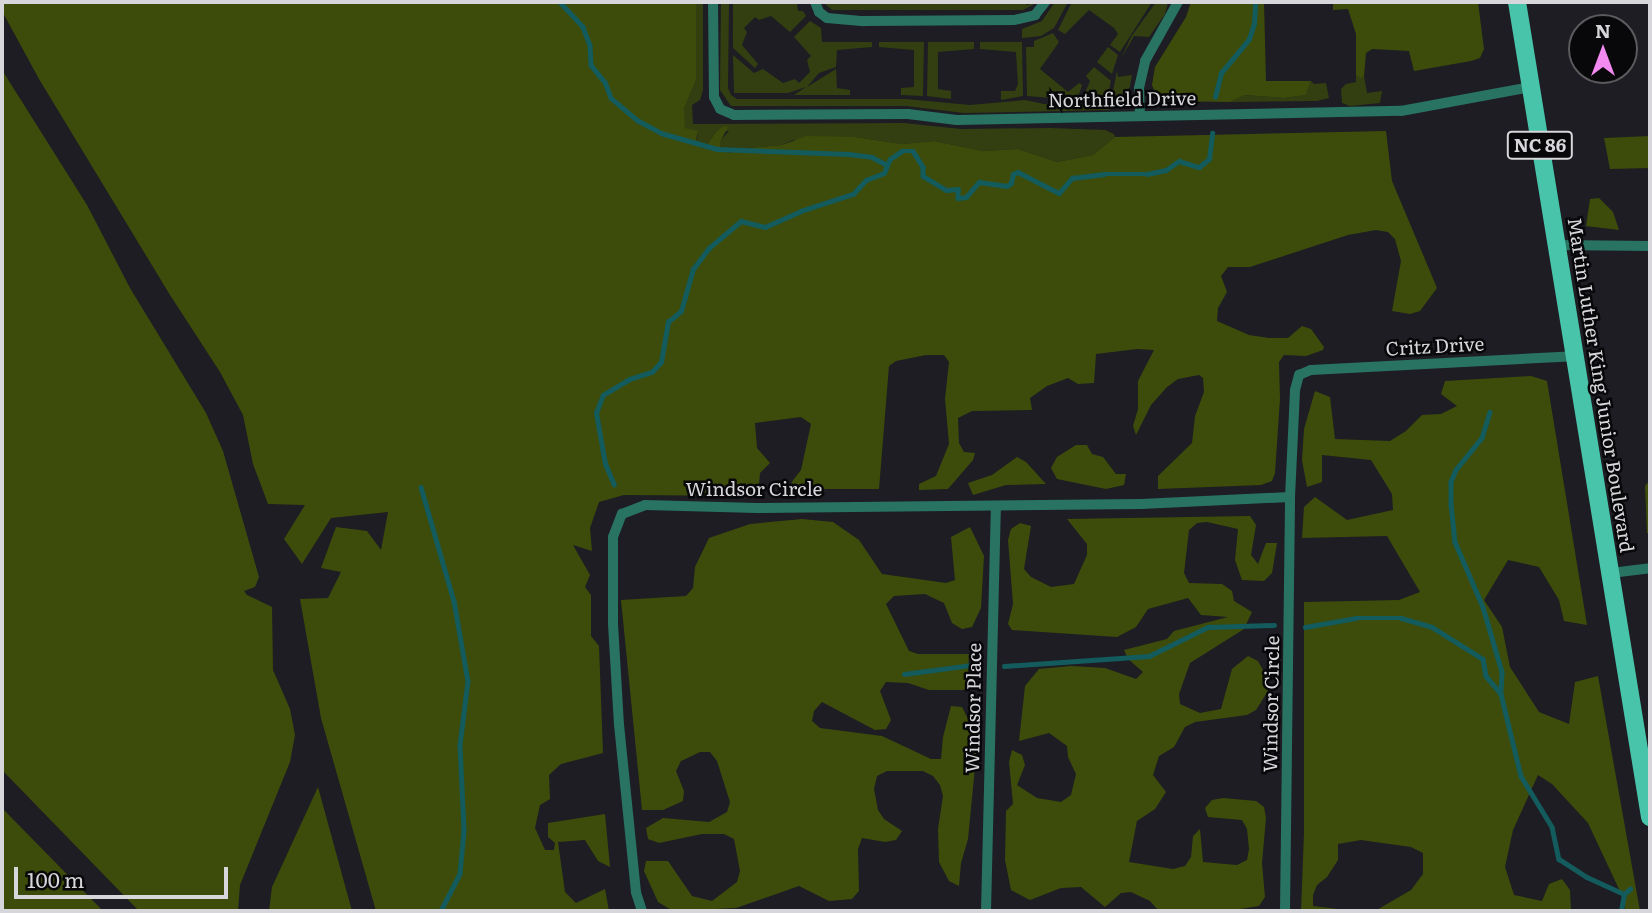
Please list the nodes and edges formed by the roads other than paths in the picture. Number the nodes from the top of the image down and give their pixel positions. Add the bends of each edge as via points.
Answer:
1 (713, 2) edge
2 (814, 2) edge
3 (1045, 2) edge
4 (1178, 2) edge
5 (1517, 2) edge
6 (1530, 87) junction
7 (1140, 116) junction
8 (1557, 245) junction
9 (1650, 246) edge
10 (1574, 356) junction
11 (1299, 375) joint
12 (1290, 497) junction
13 (996, 506) junction
14 (1650, 568) edge
15 (1611, 573) junction
16 (1650, 817) edge
17 (642, 911) edge
18 (986, 911) edge
19 (1285, 911) edge

1 - 7 street, Northfield Drive via 715,104 734,115 908,114 957,120
2 - 3 street via 827,18 864,21 1014,20 1035,15
4 - 7 street via 1142,70
5 - 6 main road, Martin Luther King Junior Boulevard / NC 86
6 - 7 street, Northfield Drive via 1406,111
6 - 8 main road, Martin Luther King Junior Boulevard / NC 86
8 - 9 street
8 - 10 main road, Martin Luther King Junior Boulevard / NC 86
10 - 11 street, Critz Drive via 1311,370
10 - 15 main road, Martin Luther King Junior Boulevard / NC 86
11 - 12 street, Windsor Circle
12 - 13 street, Windsor Circle
12 - 19 street, Windsor Circle
13 - 17 street, Windsor Circle via 645,505 622,514 613,537 612,624 636,892
13 - 18 street, Windsor Place
14 - 15 street
15 - 16 main road, Martin Luther King Junior Boulevard / NC 86

